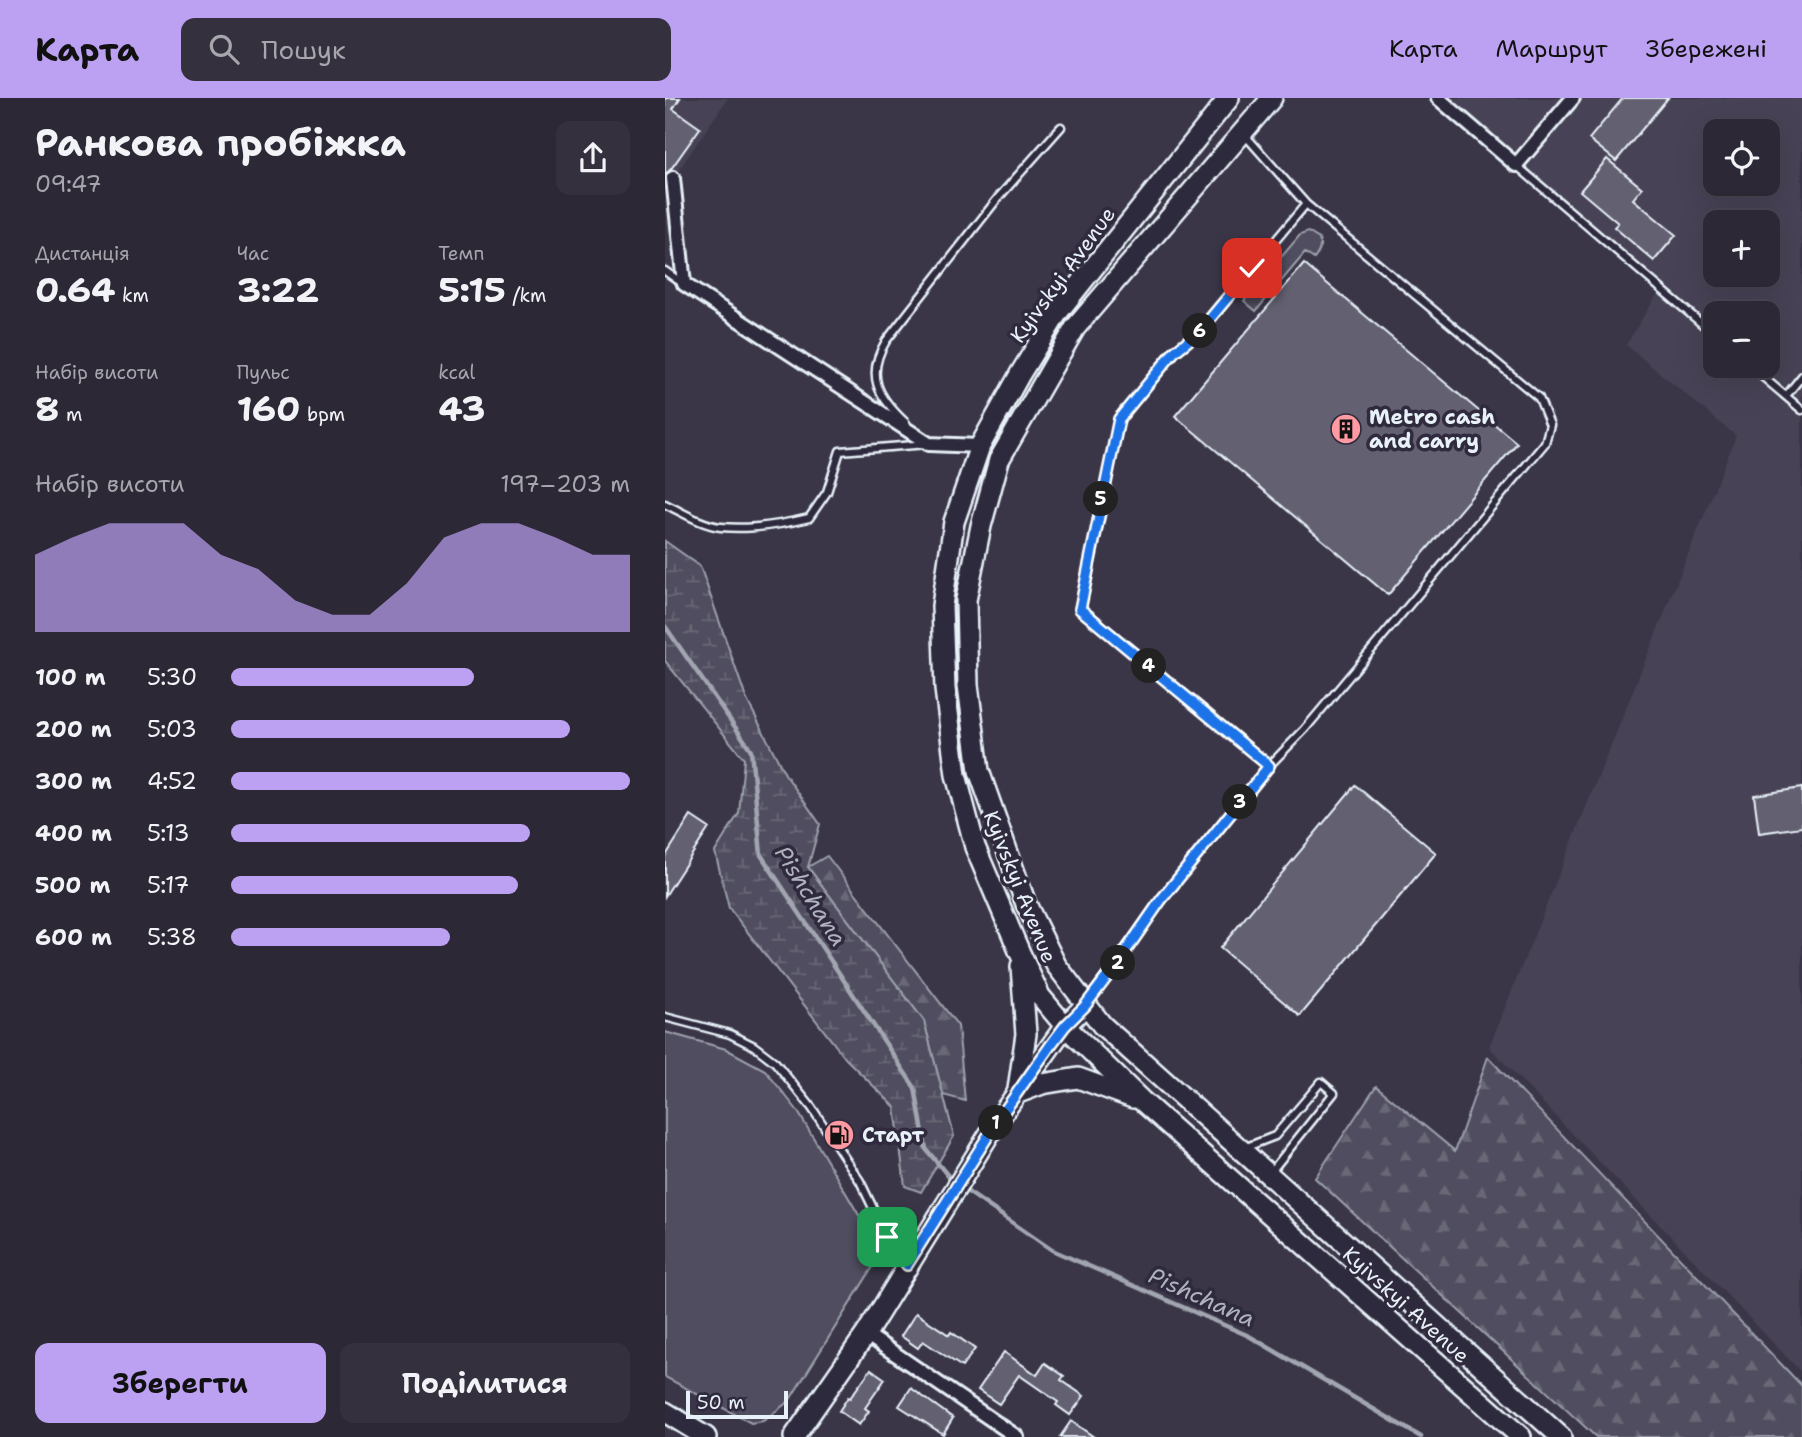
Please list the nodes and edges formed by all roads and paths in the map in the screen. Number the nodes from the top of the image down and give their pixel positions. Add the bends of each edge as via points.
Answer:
1 (1272, 98) edge
2 (1438, 98) edge
3 (1573, 98) edge
4 (1228, 100) edge
5 (1061, 127) dead end
6 (1243, 132) junction
7 (1516, 165) junction
8 (673, 178) dead end
9 (1306, 204) junction
10 (665, 271) edge
11 (684, 284) junction
12 (1703, 325) edge
13 (1802, 376) edge
14 (1765, 378) edge
15 (1786, 396) junction
16 (1802, 410) edge
17 (929, 444) junction
18 (980, 446) junction
19 (665, 504) edge
20 (1269, 766) junction
21 (1002, 836) junction
22 (975, 846) junction
23 (1020, 953) junction
24 (1085, 1006) junction
25 (665, 1017) edge
26 (1065, 1026) junction
27 (1017, 1094) junction
28 (1142, 1101) junction
29 (1240, 1149) junction
30 (1268, 1174) junction
31 (907, 1265) junction
32 (866, 1334) junction
33 (665, 1412) edge
34 (706, 1437) edge
35 (794, 1437) edge
36 (1017, 1437) edge
37 (1521, 1437) edge
38 (1561, 1437) edge

1 - 6 main road, Kyivskyi Avenue
2 - 7 street
3 - 7 street
4 - 18 main road, Kyivskyi Avenue via 1058,312
5 - 17 lane via 998,198 876,359 875,381 896,413
6 - 9 lane
6 - 21 main road, Kyivskyi Avenue via 1075,328 999,460 967,600 968,685 979,771
7 - 12 lane
8 - 11 street
9 - 20 lane via 1119,419 1080,609
9 - 20 lane via 1539,398 1550,425 1545,443
10 - 11 lane
11 - 17 street
13 - 15 lane
14 - 15 lane
15 - 16 lane
17 - 18 street
17 - 19 lane via 840,451 827,492 809,519 773,526 719,527
18 - 22 main road, Kyivskyi Avenue via 954,522 942,606 956,775
20 - 24 lane via 1161,900
21 - 22 main road
21 - 24 main road, Kyivskyi Avenue via 1032,916 1056,965
22 - 23 main road, Kyivskyi Avenue
23 - 26 main road, Kyivskyi Avenue via 1040,996
23 - 27 main road via 1025,1034
24 - 26 main road
24 - 29 main road, Kyivskyi Avenue
25 - 31 lane via 730,1034 775,1062 860,1181 887,1237
26 - 27 main road
26 - 28 main road, Kyivskyi Avenue
27 - 28 main road via 1042,1084 1078,1079
27 - 31 main road
28 - 37 main road, Kyivskyi Avenue
29 - 30 main road, Kyivskyi Avenue
29 - 30 lane via 1275,1136 1321,1082 1334,1093
30 - 38 main road, Kyivskyi Avenue
31 - 32 main road
32 - 35 main road
32 - 36 street
33 - 34 main road

